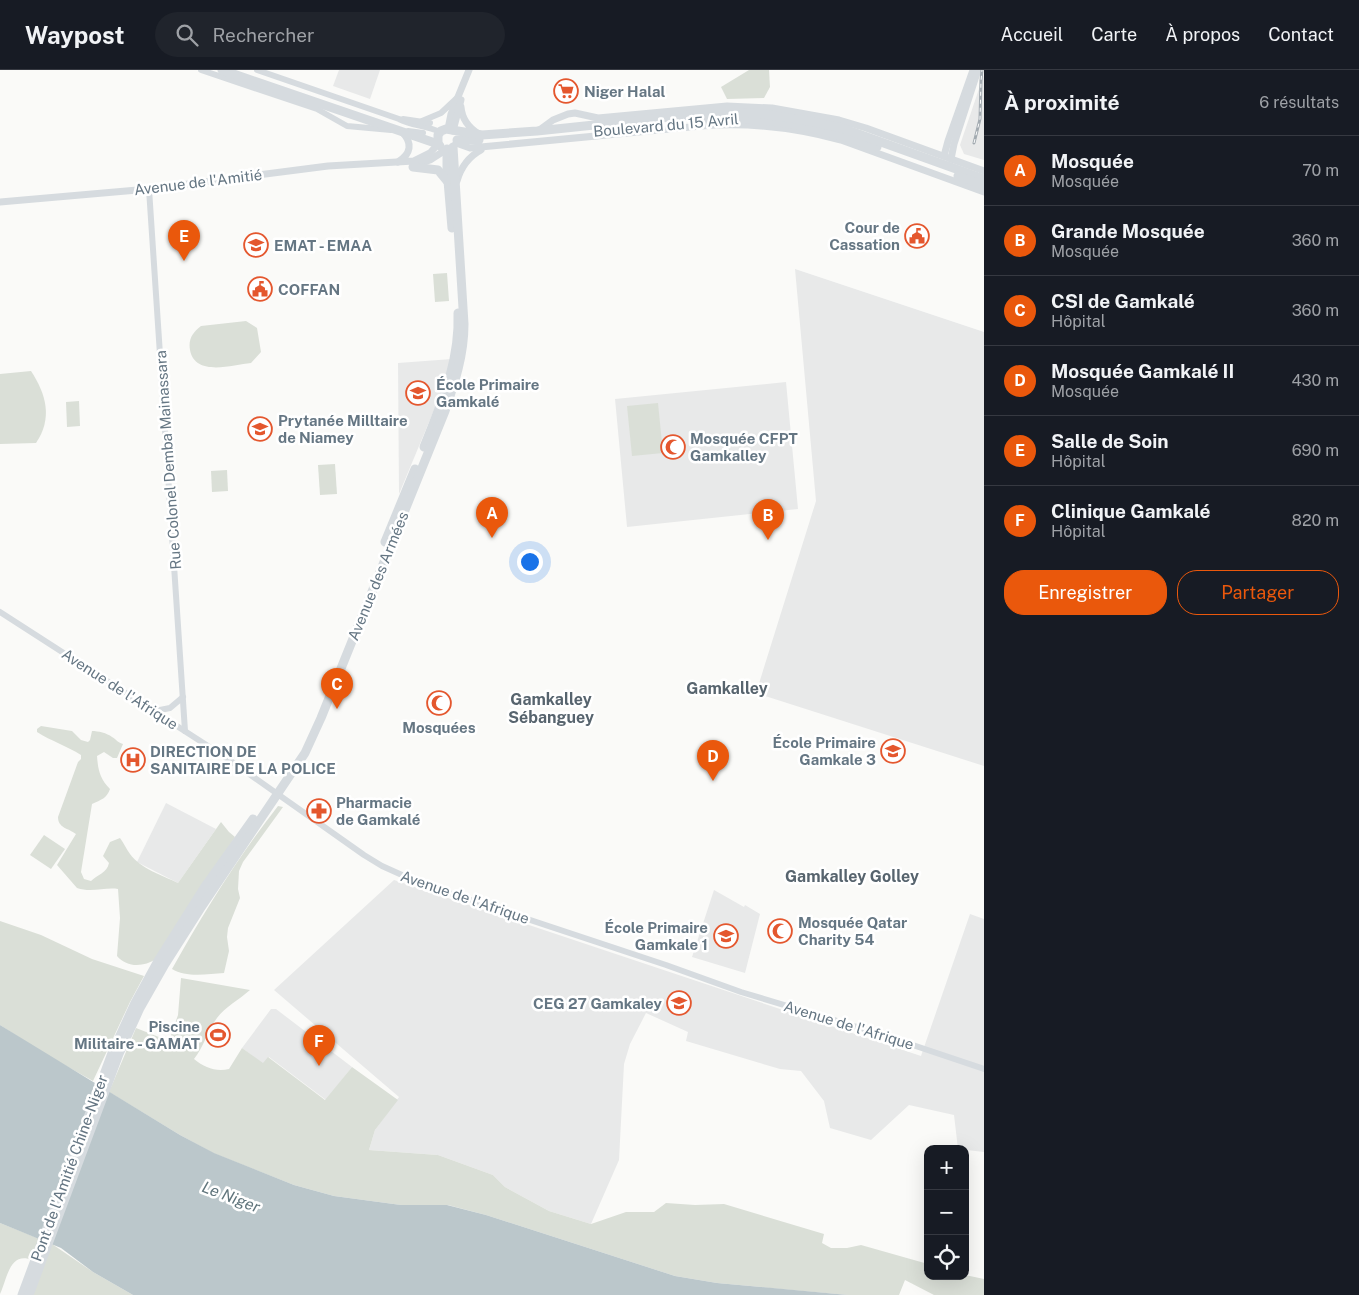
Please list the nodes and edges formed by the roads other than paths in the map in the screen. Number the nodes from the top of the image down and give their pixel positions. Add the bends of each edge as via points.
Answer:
1 (201, 70) edge
2 (222, 70) edge
3 (236, 70) edge
4 (257, 70) edge
5 (469, 70) edge
6 (973, 70) edge
7 (978, 70) edge
8 (460, 98) junction
9 (399, 119) junction
10 (421, 121) junction
11 (401, 131) junction
12 (423, 132) junction
13 (537, 132) junction
14 (444, 133) junction
15 (954, 134) junction
16 (482, 135) junction
17 (494, 143) junction
18 (951, 143) junction
19 (453, 145) junction
20 (480, 150) junction
21 (930, 151) junction
22 (947, 158) junction
23 (396, 163) junction
24 (964, 164) junction
25 (413, 166) junction
26 (984, 171) edge
27 (984, 179) edge
28 (452, 185) junction
29 (984, 186) edge
30 (149, 189) junction
31 (984, 192) edge
32 (0, 202) edge
33 (0, 612) edge
34 (183, 697) junction
35 (184, 709) junction
36 (155, 711) junction
37 (170, 721) junction
38 (185, 731) junction
39 (275, 792) junction
40 (161, 963) junction
41 (984, 1069) edge
42 (22, 1295) edge
43 (30, 1295) edge

1 - 11 main road via 317,109 347,126
2 - 11 highway
3 - 12 highway
4 - 9 main road
5 - 8 main road
6 - 15 main road
7 - 15 main road
8 - 10 main road via 441,113
8 - 14 main road
8 - 16 main road via 465,122
9 - 10 main road
9 - 14 main road
10 - 14 main road
11 - 12 main road
11 - 14 highway
11 - 23 main road via 409,139 410,149
12 - 14 highway
13 - 16 highway, Boulevard du 15 Avril
13 - 21 main road, Boulevard du 15 Avril via 568,114 581,113 598,118 727,106 782,110 839,120
13 - 27 highway, Boulevard du 15 Avril via 718,112 762,114 842,128
14 - 16 highway, Boulevard du 15 Avril
14 - 19 highway
14 - 19 highway via 456,135
14 - 23 main road, Avenue de l'Amitié via 430,153
15 - 18 main road
17 - 19 highway, Boulevard du 15 Avril
17 - 20 main road, Boulevard du 15 Avril
17 - 29 highway, Boulevard du 15 Avril via 710,119 774,121 846,136
17 - 31 main road, Boulevard du 15 Avril via 708,125 761,126 840,140
18 - 21 main road
18 - 22 main road
18 - 24 main road
19 - 20 main road, Boulevard du 15 Avril via 465,152
19 - 25 main road via 430,160
19 - 28 highway, Avenue des Armées
20 - 28 main road via 464,164
21 - 22 main road, Boulevard du 15 Avril
22 - 24 main road, Boulevard du 15 Avril
23 - 25 main road, Avenue de l'Amitié
23 - 30 main road, Avenue de l'Amitié via 328,166
24 - 26 main road, Boulevard du 15 Avril
25 - 28 highway via 438,170
28 - 39 highway, Avenue des Armées via 458,324 450,381 310,732
30 - 32 main road, Avenue de l'Amitié
30 - 34 main road, Rue Colonel Demba Mainassara
33 - 36 main road, Avenue de l'Afrique
34 - 35 main road, Rue Colonel Demba Mainassara
34 - 36 main road via 170,708
35 - 37 main road
35 - 38 main road, Rue Colonel Demba Mainassara
36 - 37 main road, Avenue de l'Afrique
37 - 38 main road, Avenue de l'Afrique
38 - 39 main road, Avenue de l'Afrique
39 - 40 highway, Avenue des Armées via 206,884
39 - 41 main road, Avenue de l'Afrique via 382,866 422,884 741,992
40 - 42 highway, Pont de l'Amitié Chine-Niger via 135,1004 112,1053
40 - 43 highway, Pont de l'Amitié Chine-Niger via 119,1054

